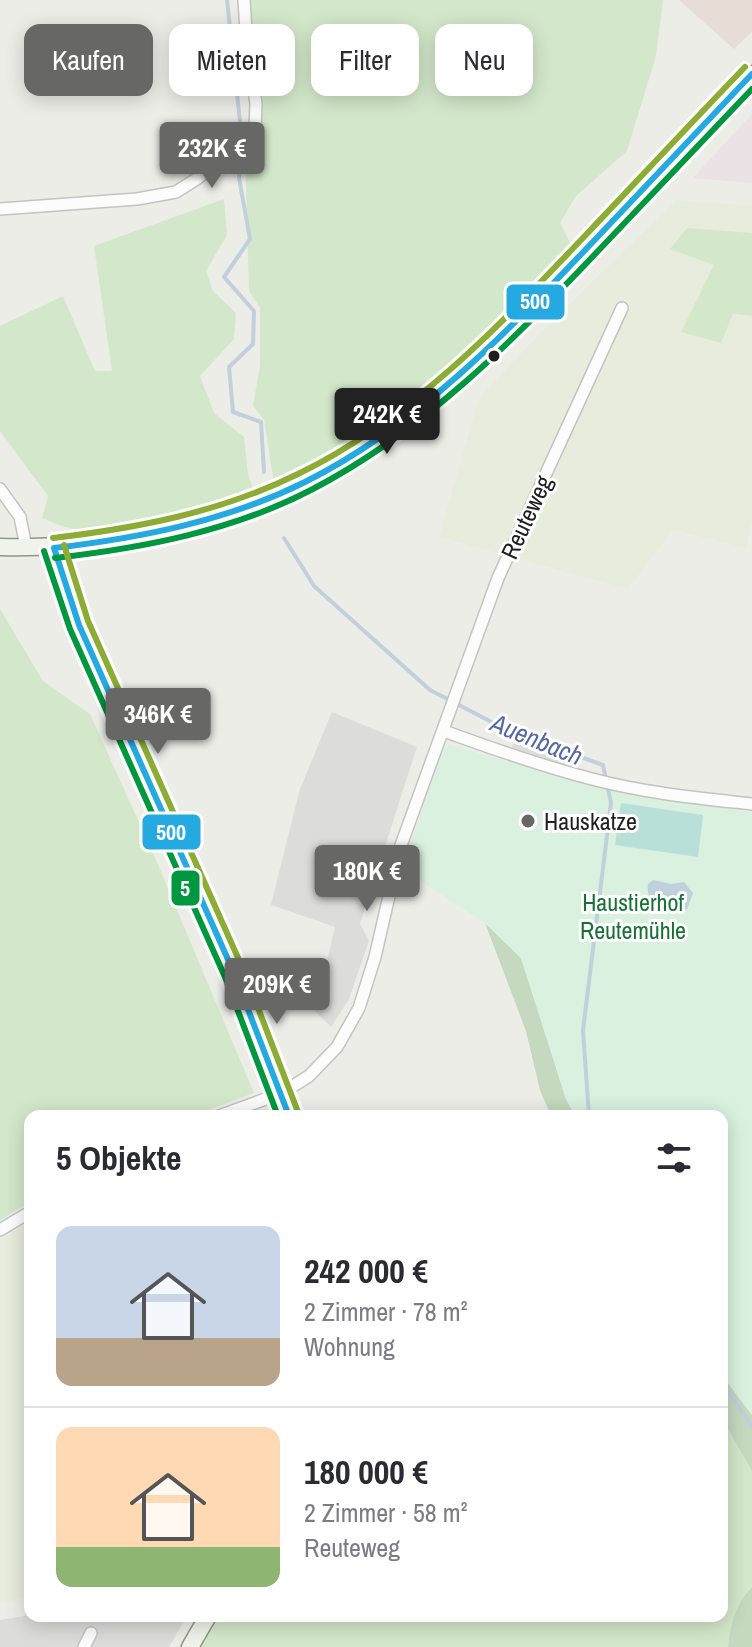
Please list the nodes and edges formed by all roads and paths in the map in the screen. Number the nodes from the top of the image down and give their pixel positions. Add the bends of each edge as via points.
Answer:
1 (244, 0) edge
2 (752, 74) edge
3 (0, 209) edge
4 (622, 308) dead end
5 (0, 489) edge
6 (0, 547) edge
7 (26, 547) junction
8 (54, 548) junction
9 (444, 731) junction
10 (752, 804) edge
11 (282, 1093) junction
12 (235, 1110) edge
13 (287, 1110) edge
14 (24, 1216) edge
15 (0, 1230) edge
16 (205, 1622) edge
17 (91, 1633) dead end
18 (84, 1647) edge
19 (190, 1647) edge

1 - 3 street via 256,104 255,127 247,140 176,192
2 - 8 main road via 514,325 388,432 336,466 217,517 119,541
4 - 9 street, Reuteweg via 498,578
5 - 7 street via 20,517
6 - 7 main road
7 - 8 main road
8 - 11 main road via 79,625
9 - 10 street via 594,780
9 - 11 street, Reuteweg via 400,848 359,1008 337,1047 309,1076
11 - 12 street, Reuteweg
11 - 13 main road
14 - 15 street
16 - 19 main road
17 - 18 street

